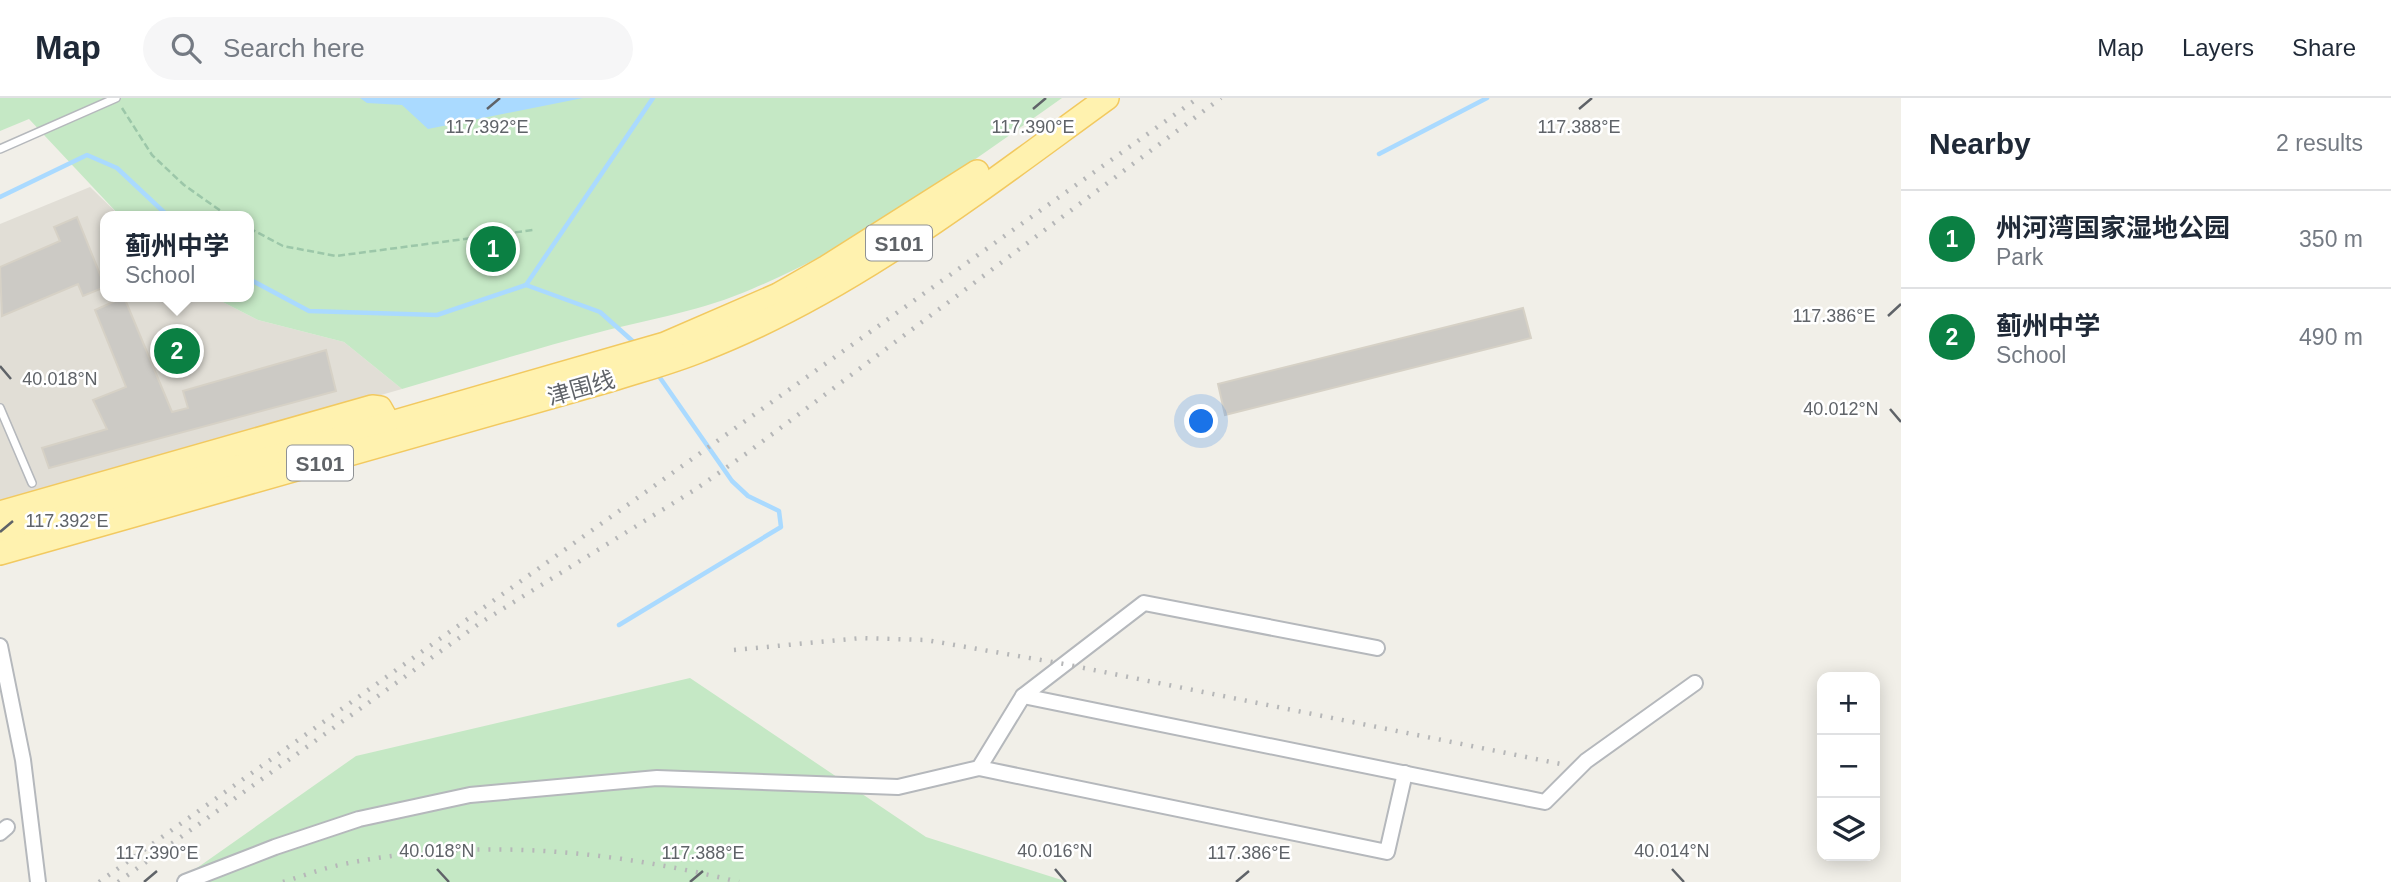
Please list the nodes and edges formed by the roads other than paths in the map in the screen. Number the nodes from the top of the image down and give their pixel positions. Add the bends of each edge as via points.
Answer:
1 (116, 98) edge
2 (1083, 98) edge
3 (1107, 98) edge
4 (0, 149) edge
5 (670, 352) junction
6 (633, 363) junction
7 (0, 408) edge
8 (389, 424) junction
9 (32, 483) dead end
10 (0, 513) edge
11 (0, 536) edge
12 (0, 553) edge
13 (0, 646) edge
14 (1377, 648) dead end
15 (1695, 683) dead end
16 (1023, 696) junction
17 (979, 768) junction
18 (1405, 773) junction
19 (38, 882) edge
20 (185, 882) edge

1 - 4 lane
2 - 5 main road, 津围线 / S101 via 827,267
3 - 5 main road, 津围线 / S101 via 917,231 812,296 744,331
5 - 6 main road, 津围线 / S101
6 - 8 main road, 津围线 / S101
6 - 12 main road, 津围线 / S101
7 - 9 lane
8 - 10 main road via 380,408 372,407
8 - 11 main road, 津围线 / S101
13 - 19 street via 23,760
14 - 16 street via 1144,603
15 - 18 street via 1587,761 1545,802
16 - 17 street
16 - 18 street
17 - 18 street via 1387,852
17 - 20 street via 898,787 657,778 470,795 359,819

